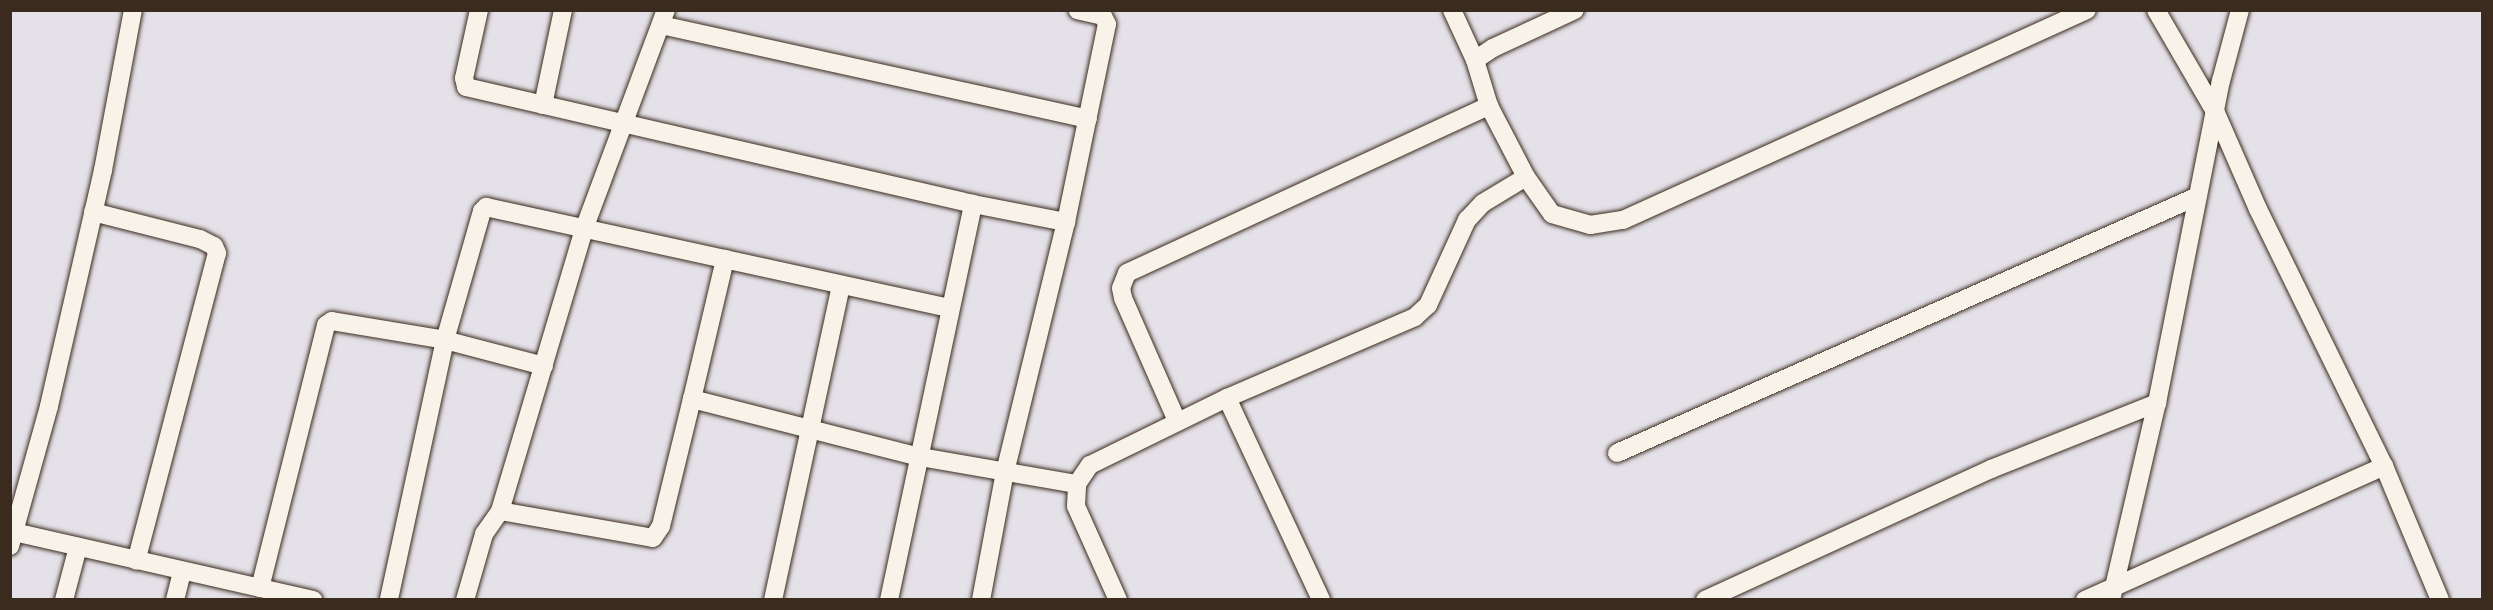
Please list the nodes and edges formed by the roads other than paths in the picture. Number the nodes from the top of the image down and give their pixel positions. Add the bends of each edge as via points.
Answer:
1 (133, 10) edge
2 (479, 10) edge
3 (564, 10) edge
4 (1078, 10) edge
5 (1452, 10) edge
6 (1575, 10) edge
7 (2087, 10) edge
8 (2156, 10) edge
9 (2240, 10) edge
10 (664, 18) edge
11 (1475, 60) junction
12 (543, 105) junction
13 (1489, 106) junction
14 (2216, 113) junction
15 (1088, 119) junction
16 (626, 124) junction
17 (1526, 177) junction
18 (2198, 196) junction
19 (974, 204) junction
20 (93, 212) junction
21 (1066, 222) junction
22 (584, 229) junction
23 (725, 259) junction
24 (841, 285) junction
25 (950, 308) junction
26 (445, 340) junction
27 (544, 366) junction
28 (1227, 398) junction
29 (692, 399) junction
30 (2157, 404) junction
31 (1177, 421) junction
32 (809, 430) junction
33 (1617, 453) dead end
34 (920, 456) junction
35 (2384, 466) junction
36 (1005, 472) junction
37 (1077, 484) junction
38 (500, 511) junction
39 (12, 539) edge
40 (78, 547) junction
41 (136, 561) junction
42 (182, 571) junction
43 (260, 588) junction
44 (1742, 593) edge
45 (2113, 593) edge
46 (304, 599) edge
47 (64, 600) edge
48 (175, 600) edge
49 (389, 600) edge
50 (465, 600) edge
51 (774, 600) edge
52 (890, 600) edge
53 (981, 600) edge
54 (1118, 600) edge
55 (1321, 600) edge
56 (1705, 600) edge
57 (2085, 600) edge
58 (2440, 600) edge

1 - 20 street
2 - 12 street via 465,86
3 - 12 street
4 - 15 street via 1104,16 1107,24
5 - 11 street
6 - 11 street
7 - 17 street via 1623,220 1590,225 1561,218 1552,214
8 - 14 street
9 - 14 street
10 - 15 street
10 - 16 street
11 - 13 street
12 - 16 street
13 - 17 street
13 - 31 street via 1127,273 1121,288 1123,298
14 - 18 street
14 - 35 street via 2258,209
15 - 21 street
16 - 19 street
16 - 22 street
17 - 28 street via 1483,203 1462,225 1428,304 1415,317
18 - 30 street
18 - 33 street
19 - 21 street
19 - 25 street
20 - 39 street via 49,406
20 - 41 street via 200,239 214,246 217,253
21 - 36 street
22 - 23 street
22 - 26 street via 489,206 483,209
22 - 27 street
23 - 24 street
23 - 29 street
24 - 25 street
24 - 32 street
25 - 34 street
26 - 27 street
26 - 43 street via 332,321 326,325
26 - 49 street
27 - 38 street
28 - 31 street
28 - 55 street
29 - 32 street
29 - 38 street via 661,526 653,538
30 - 44 street via 1990,469
30 - 45 street
31 - 37 street via 1090,465
32 - 34 street
32 - 51 street
34 - 36 street
34 - 52 street
35 - 45 street
35 - 58 street
36 - 37 street
36 - 53 street
37 - 54 street via 1076,506
38 - 50 street via 484,533
39 - 40 street
40 - 41 street
40 - 47 street
41 - 42 street
42 - 43 street
42 - 48 street
43 - 46 street
44 - 56 street
45 - 57 street

